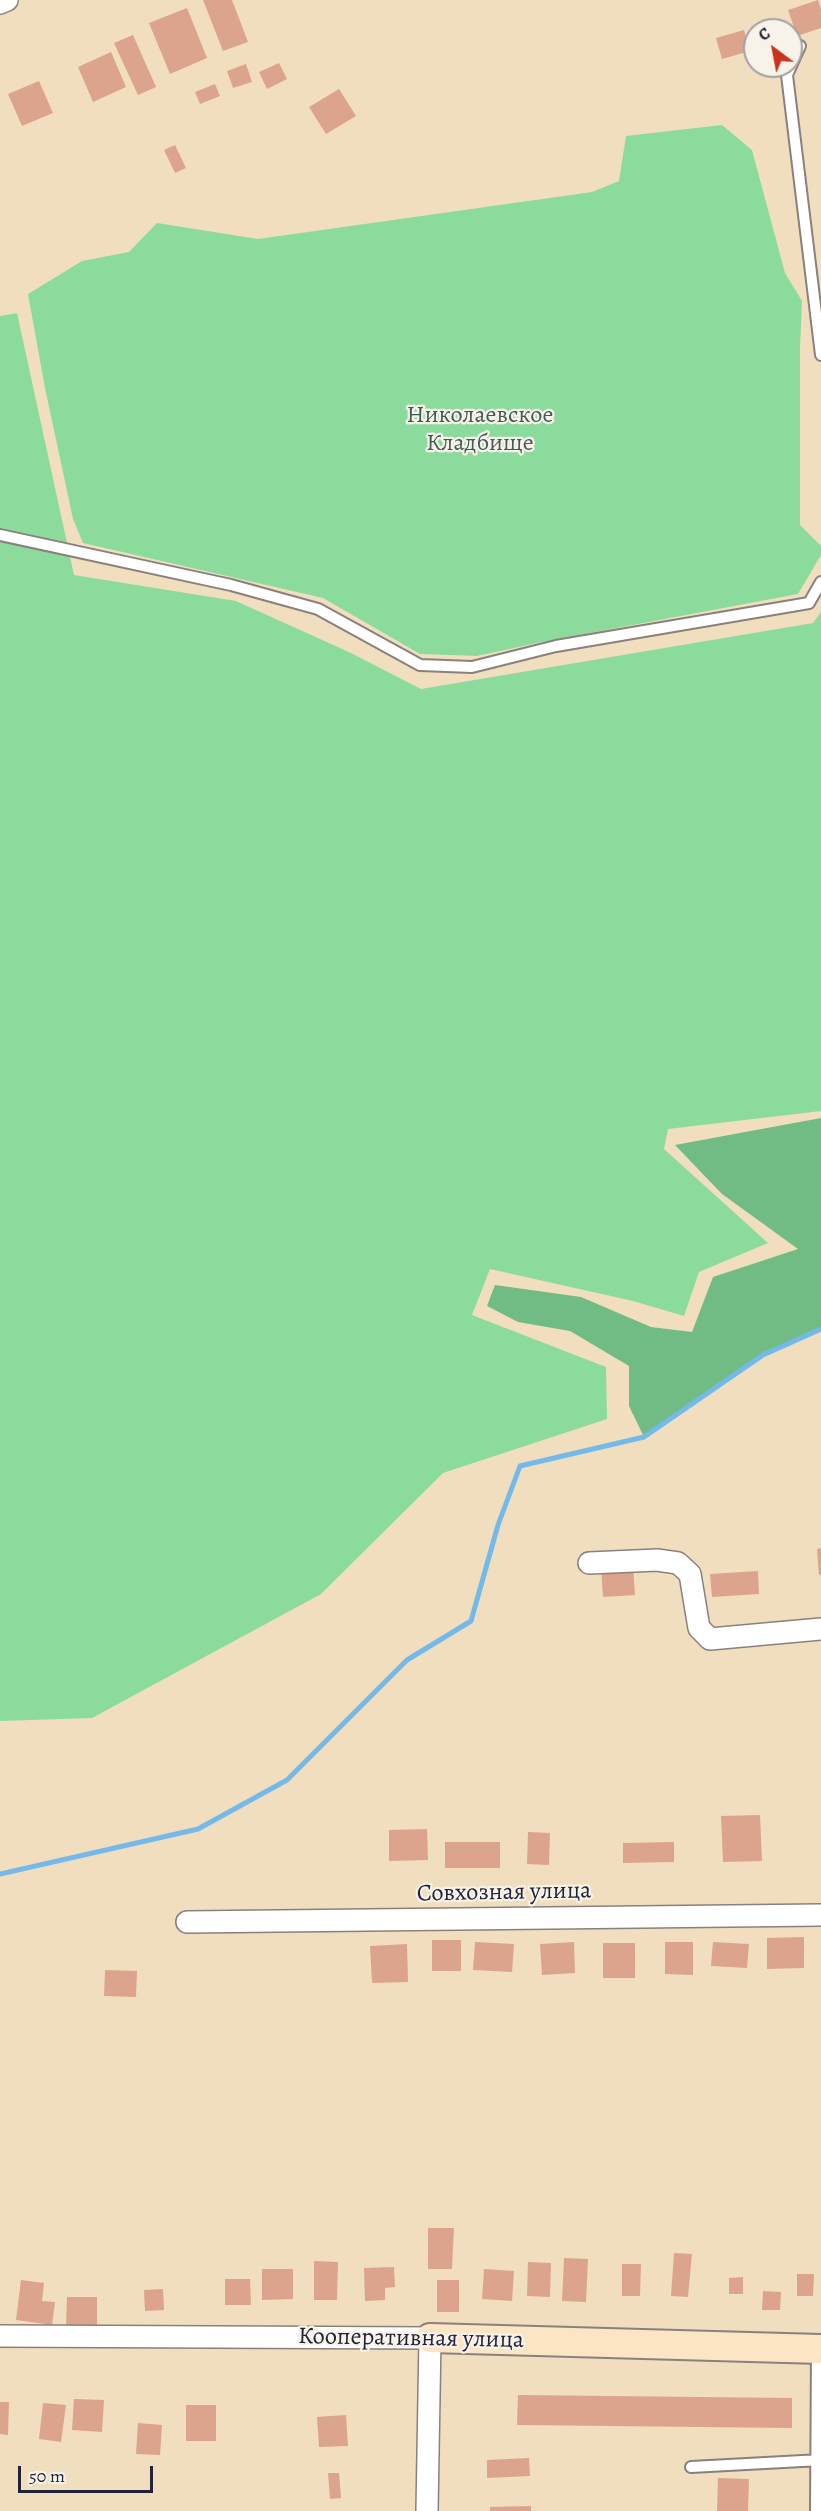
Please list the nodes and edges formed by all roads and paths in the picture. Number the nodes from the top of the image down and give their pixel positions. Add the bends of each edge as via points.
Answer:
1 (7, 0) edge
2 (0, 3) edge
3 (785, 78) edge
4 (821, 355) edge
5 (0, 535) edge
6 (821, 582) edge
7 (590, 1563) dead end
8 (821, 1629) edge
9 (821, 1915) edge
10 (187, 1922) dead end
11 (0, 2336) edge
12 (430, 2338) junction
13 (819, 2349) edge
14 (819, 2460) edge
15 (691, 2468) dead end
16 (426, 2511) edge
17 (816, 2511) edge

1 - 2 street
3 - 4 lane
5 - 6 lane via 231,585 318,609 420,665 472,667 556,646 809,603
7 - 8 street via 678,1563 690,1574 699,1628 710,1639
9 - 10 street, Совхозная улица
11 - 12 street, Кооперативная улица
12 - 13 street, Кооперативная улица
12 - 16 street
13 - 14 lane
14 - 15 lane
14 - 17 lane

